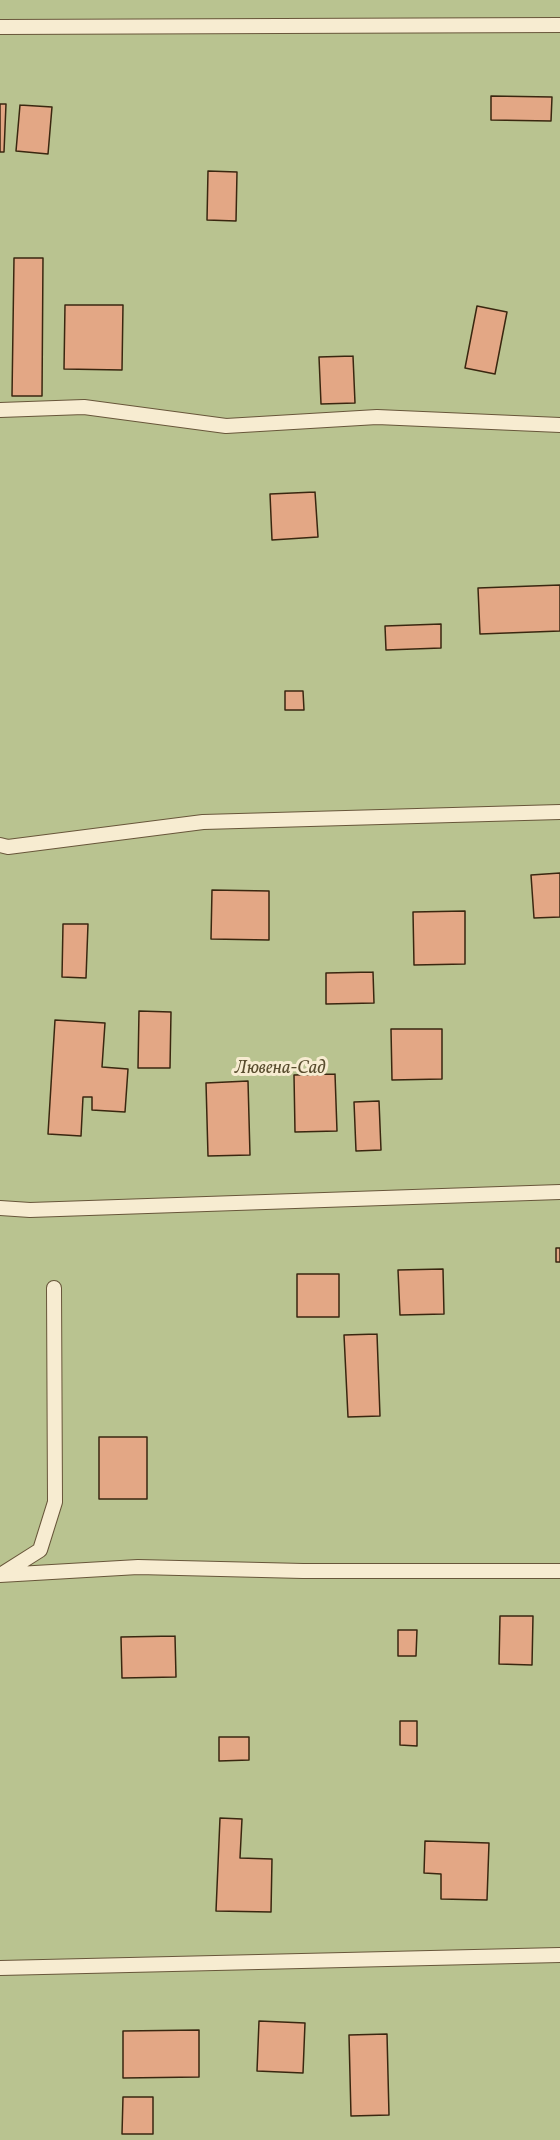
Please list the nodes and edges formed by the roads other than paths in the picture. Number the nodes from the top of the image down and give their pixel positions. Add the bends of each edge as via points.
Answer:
1 (560, 24) edge
2 (0, 27) edge
3 (0, 410) edge
4 (560, 425) edge
5 (560, 812) edge
6 (0, 845) edge
7 (560, 1191) edge
8 (0, 1208) edge
9 (54, 1288) dead end
10 (560, 1571) edge
11 (0, 1575) edge
12 (560, 1955) edge
13 (0, 1968) edge

1 - 2 lane
3 - 4 lane via 84,407 226,426 377,417
5 - 6 lane via 203,822
7 - 8 lane
9 - 11 lane via 55,1502 40,1550
10 - 11 lane via 138,1567
12 - 13 lane

